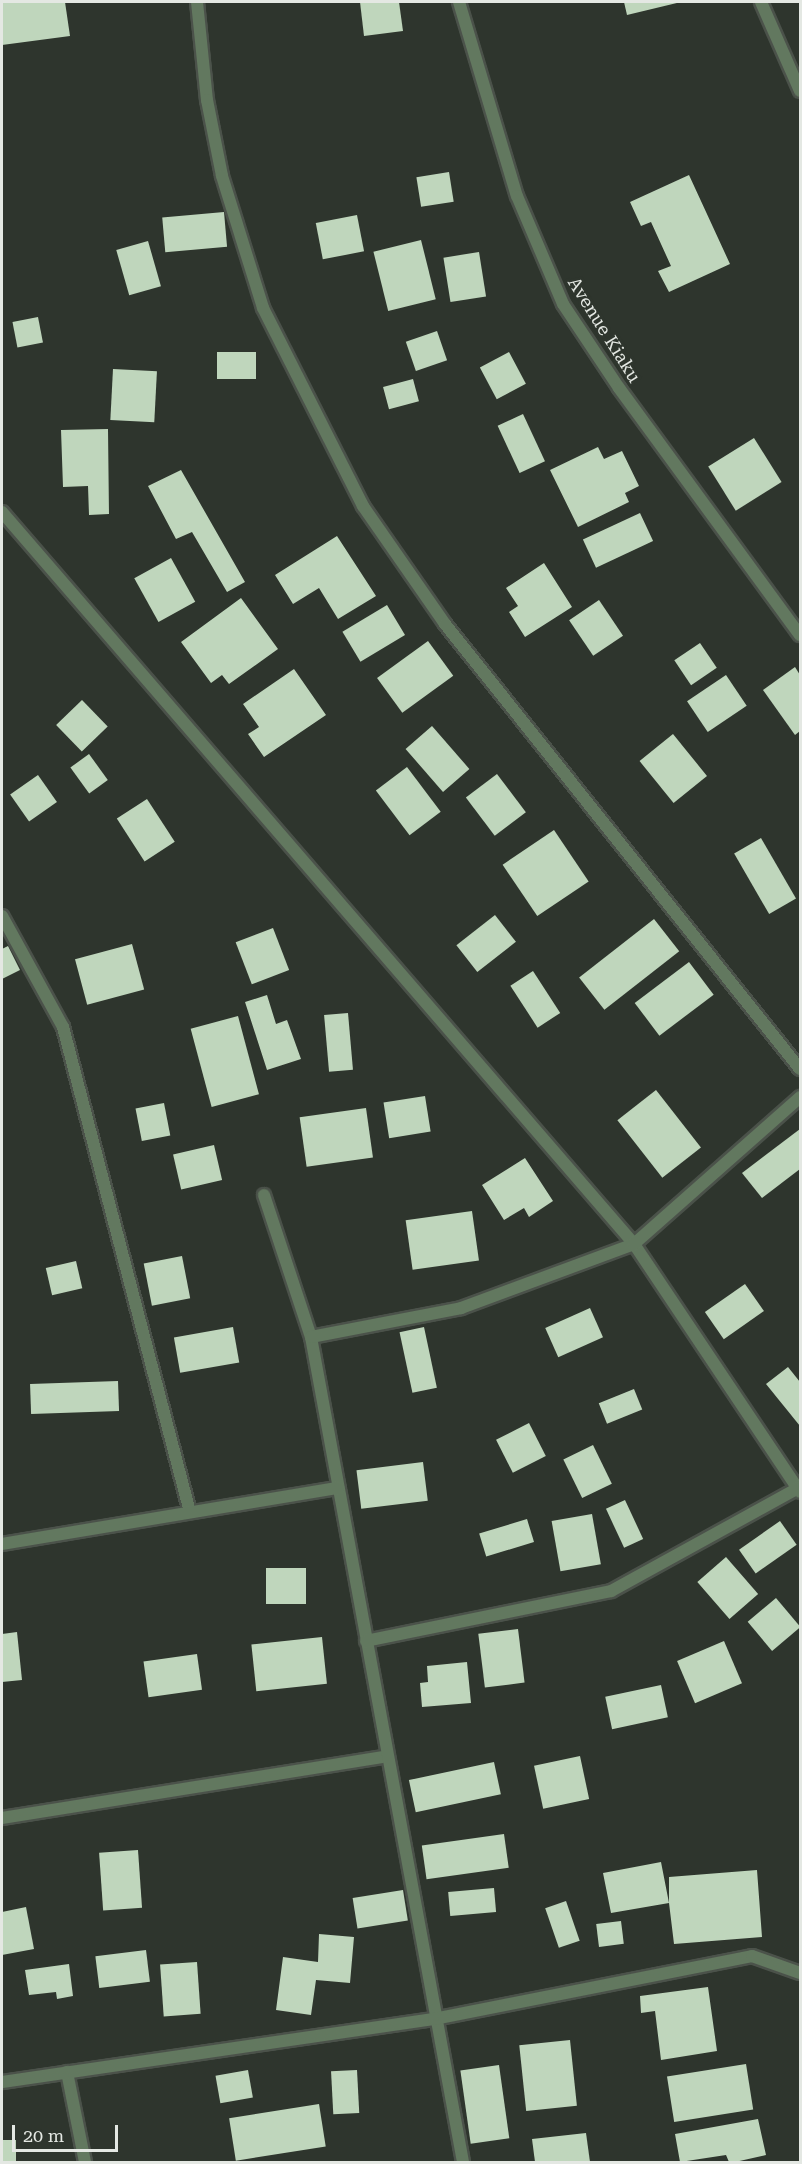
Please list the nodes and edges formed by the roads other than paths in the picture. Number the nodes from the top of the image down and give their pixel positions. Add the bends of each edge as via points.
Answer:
1 (197, 2) edge
2 (459, 2) edge
3 (761, 2) edge
4 (801, 91) edge
5 (2, 512) edge
6 (801, 635) edge
7 (2, 916) edge
8 (801, 1069) edge
9 (801, 1097) edge
10 (264, 1195) dead end
11 (634, 1244) junction
12 (310, 1337) junction
13 (338, 1488) junction
14 (800, 1490) edge
15 (190, 1512) junction
16 (2, 1544) edge
17 (366, 1641) junction
18 (387, 1756) junction
19 (2, 1818) edge
20 (801, 1973) edge
21 (434, 2019) junction
22 (67, 2072) junction
23 (2, 2082) edge
24 (85, 2163) edge
25 (463, 2163) edge

1 - 8 street via 207,100 222,176 263,308 363,506 445,624
2 - 6 street, Avenue Kiaku via 517,196 563,304 619,388
3 - 4 street
5 - 11 street
7 - 15 street via 63,1027
9 - 11 street
10 - 12 street
11 - 12 street via 461,1308
11 - 14 street
12 - 13 street
13 - 15 street
13 - 17 street
14 - 17 street via 611,1591
15 - 16 street
17 - 18 street
18 - 19 street
18 - 21 street
20 - 21 street via 752,1956
21 - 22 street
21 - 25 street
22 - 23 street
22 - 24 street

